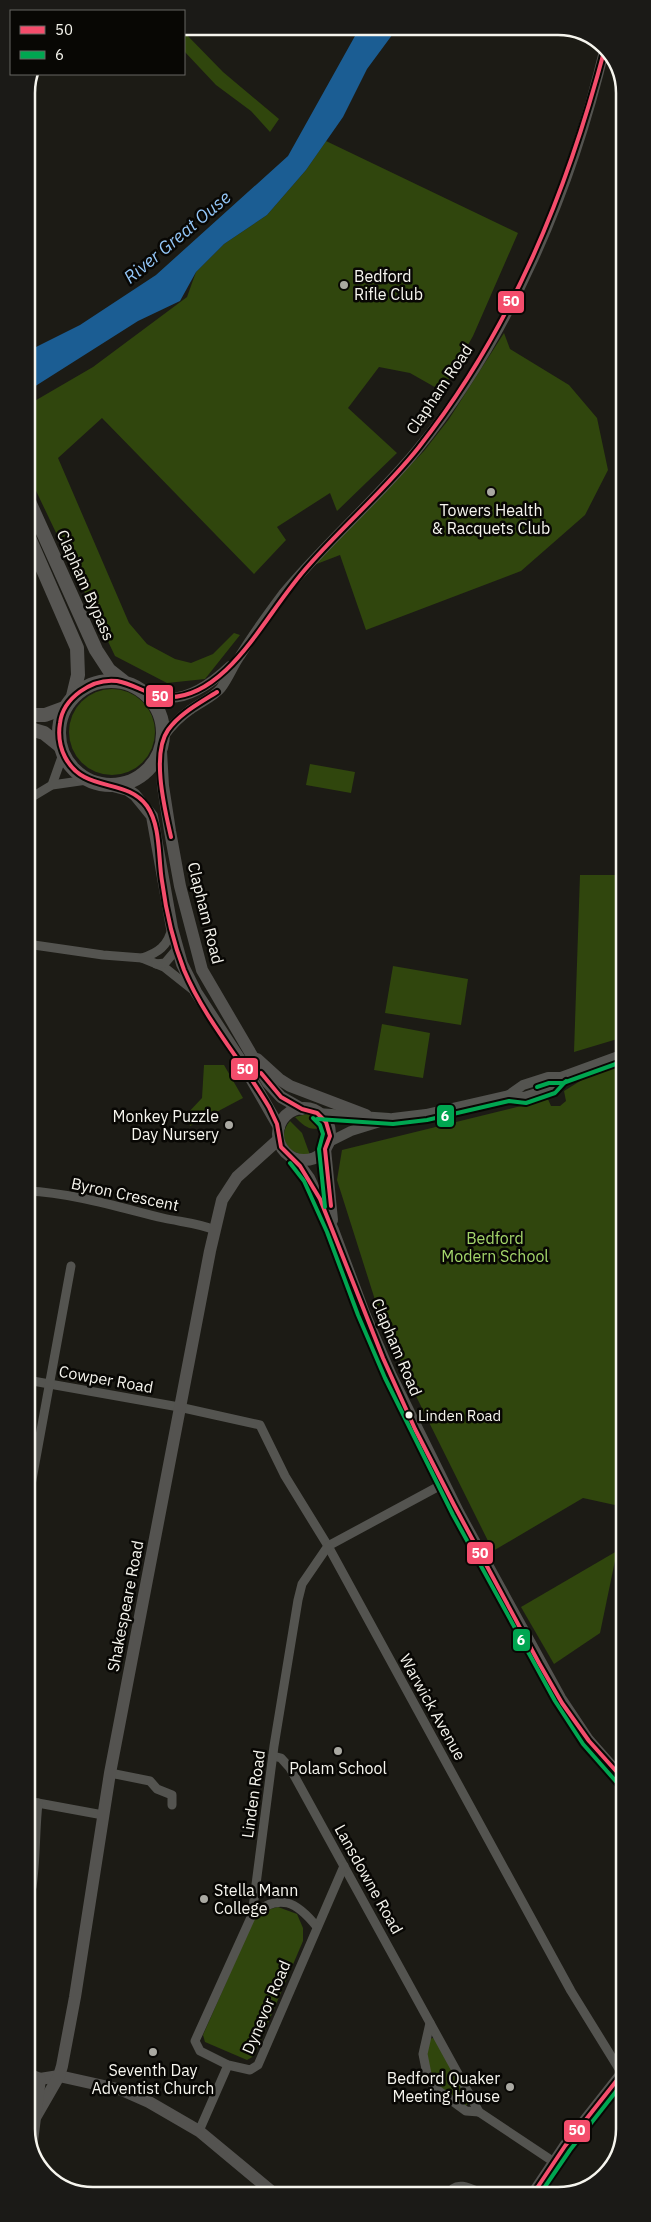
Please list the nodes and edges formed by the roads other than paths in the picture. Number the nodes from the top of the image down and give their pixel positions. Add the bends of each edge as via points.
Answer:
1 (603, 57) edge
2 (35, 516) edge
3 (35, 553) edge
4 (239, 657) junction
5 (123, 681) junction
6 (143, 691) junction
7 (74, 696) junction
8 (64, 708) junction
9 (35, 715) edge
10 (35, 730) edge
11 (164, 736) junction
12 (61, 749) junction
13 (160, 751) junction
14 (86, 780) junction
15 (52, 786) junction
16 (113, 786) junction
17 (35, 796) edge
18 (180, 886) junction
19 (172, 928) junction
20 (35, 945) edge
21 (177, 949) junction
22 (142, 958) junction
23 (156, 964) junction
24 (196, 992) junction
25 (251, 1054) junction
26 (616, 1057) edge
27 (302, 1109) junction
28 (317, 1113) junction
29 (366, 1115) junction
30 (393, 1118) junction
31 (279, 1133) junction
32 (327, 1146) junction
33 (292, 1157) junction
34 (258, 1158) junction
35 (35, 1191) edge
36 (215, 1230) junction
37 (333, 1230) junction
38 (71, 1266) dead end
39 (35, 1381) edge
40 (49, 1384) junction
41 (179, 1408) junction
42 (35, 1463) edge
43 (443, 1484) junction
44 (328, 1546) junction
45 (273, 1756) junction
46 (616, 1773) edge
47 (110, 1774) junction
48 (35, 1802) edge
49 (38, 1803) junction
50 (172, 1805) dead end
51 (103, 1815) junction
52 (35, 1828) edge
53 (35, 1846) edge
54 (35, 1862) edge
55 (344, 1866) junction
56 (252, 1915) junction
57 (316, 1927) junction
58 (430, 2024) junction
59 (616, 2061) edge
60 (228, 2065) junction
61 (59, 2076) junction
62 (35, 2077) edge
63 (40, 2079) junction
64 (616, 2084) edge
65 (479, 2112) junction
66 (36, 2116) junction
67 (35, 2123) edge
68 (199, 2131) junction
69 (554, 2162) junction
70 (267, 2187) edge
71 (537, 2187) edge

1 - 4 street, Clapham Road via 571,165 542,238 516,293 470,375 417,450 305,569 277,602
2 - 5 highway, Clapham Bypass via 96,650 109,670
3 - 7 highway, Clapham Bypass via 77,648 78,675
4 - 6 street, Clapham Road via 209,684 188,694 164,698
4 - 11 street, Clapham Road via 220,690 189,710
5 - 6 highway
5 - 7 highway via 100,682
6 - 11 highway via 161,716
7 - 8 highway
8 - 9 highway
8 - 12 highway via 60,720
10 - 12 highway via 44,733
11 - 13 highway
12 - 14 highway via 71,767
12 - 15 street
13 - 16 highway via 142,776
13 - 18 main road, Clapham Road via 162,786
14 - 15 street
14 - 16 highway
15 - 17 street
16 - 19 main road, Clapham Road via 136,795 152,816
18 - 21 main road via 176,904 181,938
18 - 25 main road, Clapham Road via 202,970
19 - 21 main road, Clapham Road
19 - 22 street via 163,948
20 - 22 street
21 - 23 street via 165,962
21 - 24 main road, Clapham Road
22 - 23 street
23 - 24 street
24 - 31 main road, Clapham Road via 241,1061
25 - 27 main road, Clapham Road via 276,1093
25 - 29 main road via 290,1086
26 - 30 street via 561,1077 548,1077 523,1085 508,1095 436,1112
27 - 28 main road
27 - 31 main road via 287,1114
28 - 29 street
28 - 32 main road via 329,1128
29 - 30 street
30 - 32 street via 351,1131
31 - 33 main road
31 - 34 main road, Shakespeare Road
32 - 33 main road via 308,1160
32 - 37 main road, Clapham Road
33 - 34 main road
33 - 37 main road, Clapham Road via 309,1178
34 - 36 main road, Shakespeare Road via 237,1177 222,1200
35 - 36 street, Byron Crescent via 79,1197
36 - 41 main road, Shakespeare Road
37 - 43 main road, Clapham Road via 391,1376
38 - 40 street
39 - 40 street, Cowper Road
40 - 41 street, Cowper Road
40 - 42 street
41 - 44 street, Warwick Avenue via 260,1425 290,1486
41 - 47 main road, Shakespeare Road
43 - 44 street, Linden Road
43 - 46 main road, Clapham Road via 560,1698 588,1740
44 - 45 street, Linden Road via 302,1584
44 - 59 street, Warwick Avenue via 567,1982
45 - 55 street, Lansdowne Road via 287,1762
45 - 56 street, Linden Road
47 - 50 street via 150,1781 172,1795
47 - 51 main road, Shakespeare Road
48 - 49 street
49 - 51 street
49 - 52 street
51 - 61 main road, Shakespeare Road via 75,1997
53 - 54 street
55 - 57 street, Dynevor Road
55 - 58 street, Lansdowne Road
56 - 57 street via 263,1906 282,1902 297,1905
56 - 60 street, Linden Road via 195,2041 200,2051
57 - 60 street, Dynevor Road via 258,2065 250,2070
58 - 65 street, Lansdowne Road
58 - 65 street, Lansdowne Road via 423,2054 426,2074 436,2089 466,2111
60 - 68 street, Dynevor Road
61 - 63 main road
61 - 66 main road, Shakespeare Road
61 - 68 main road via 129,2092
62 - 63 main road
63 - 66 main road
64 - 69 main road
65 - 69 street, Lansdowne Road
66 - 67 main road
68 - 70 main road
69 - 71 main road

